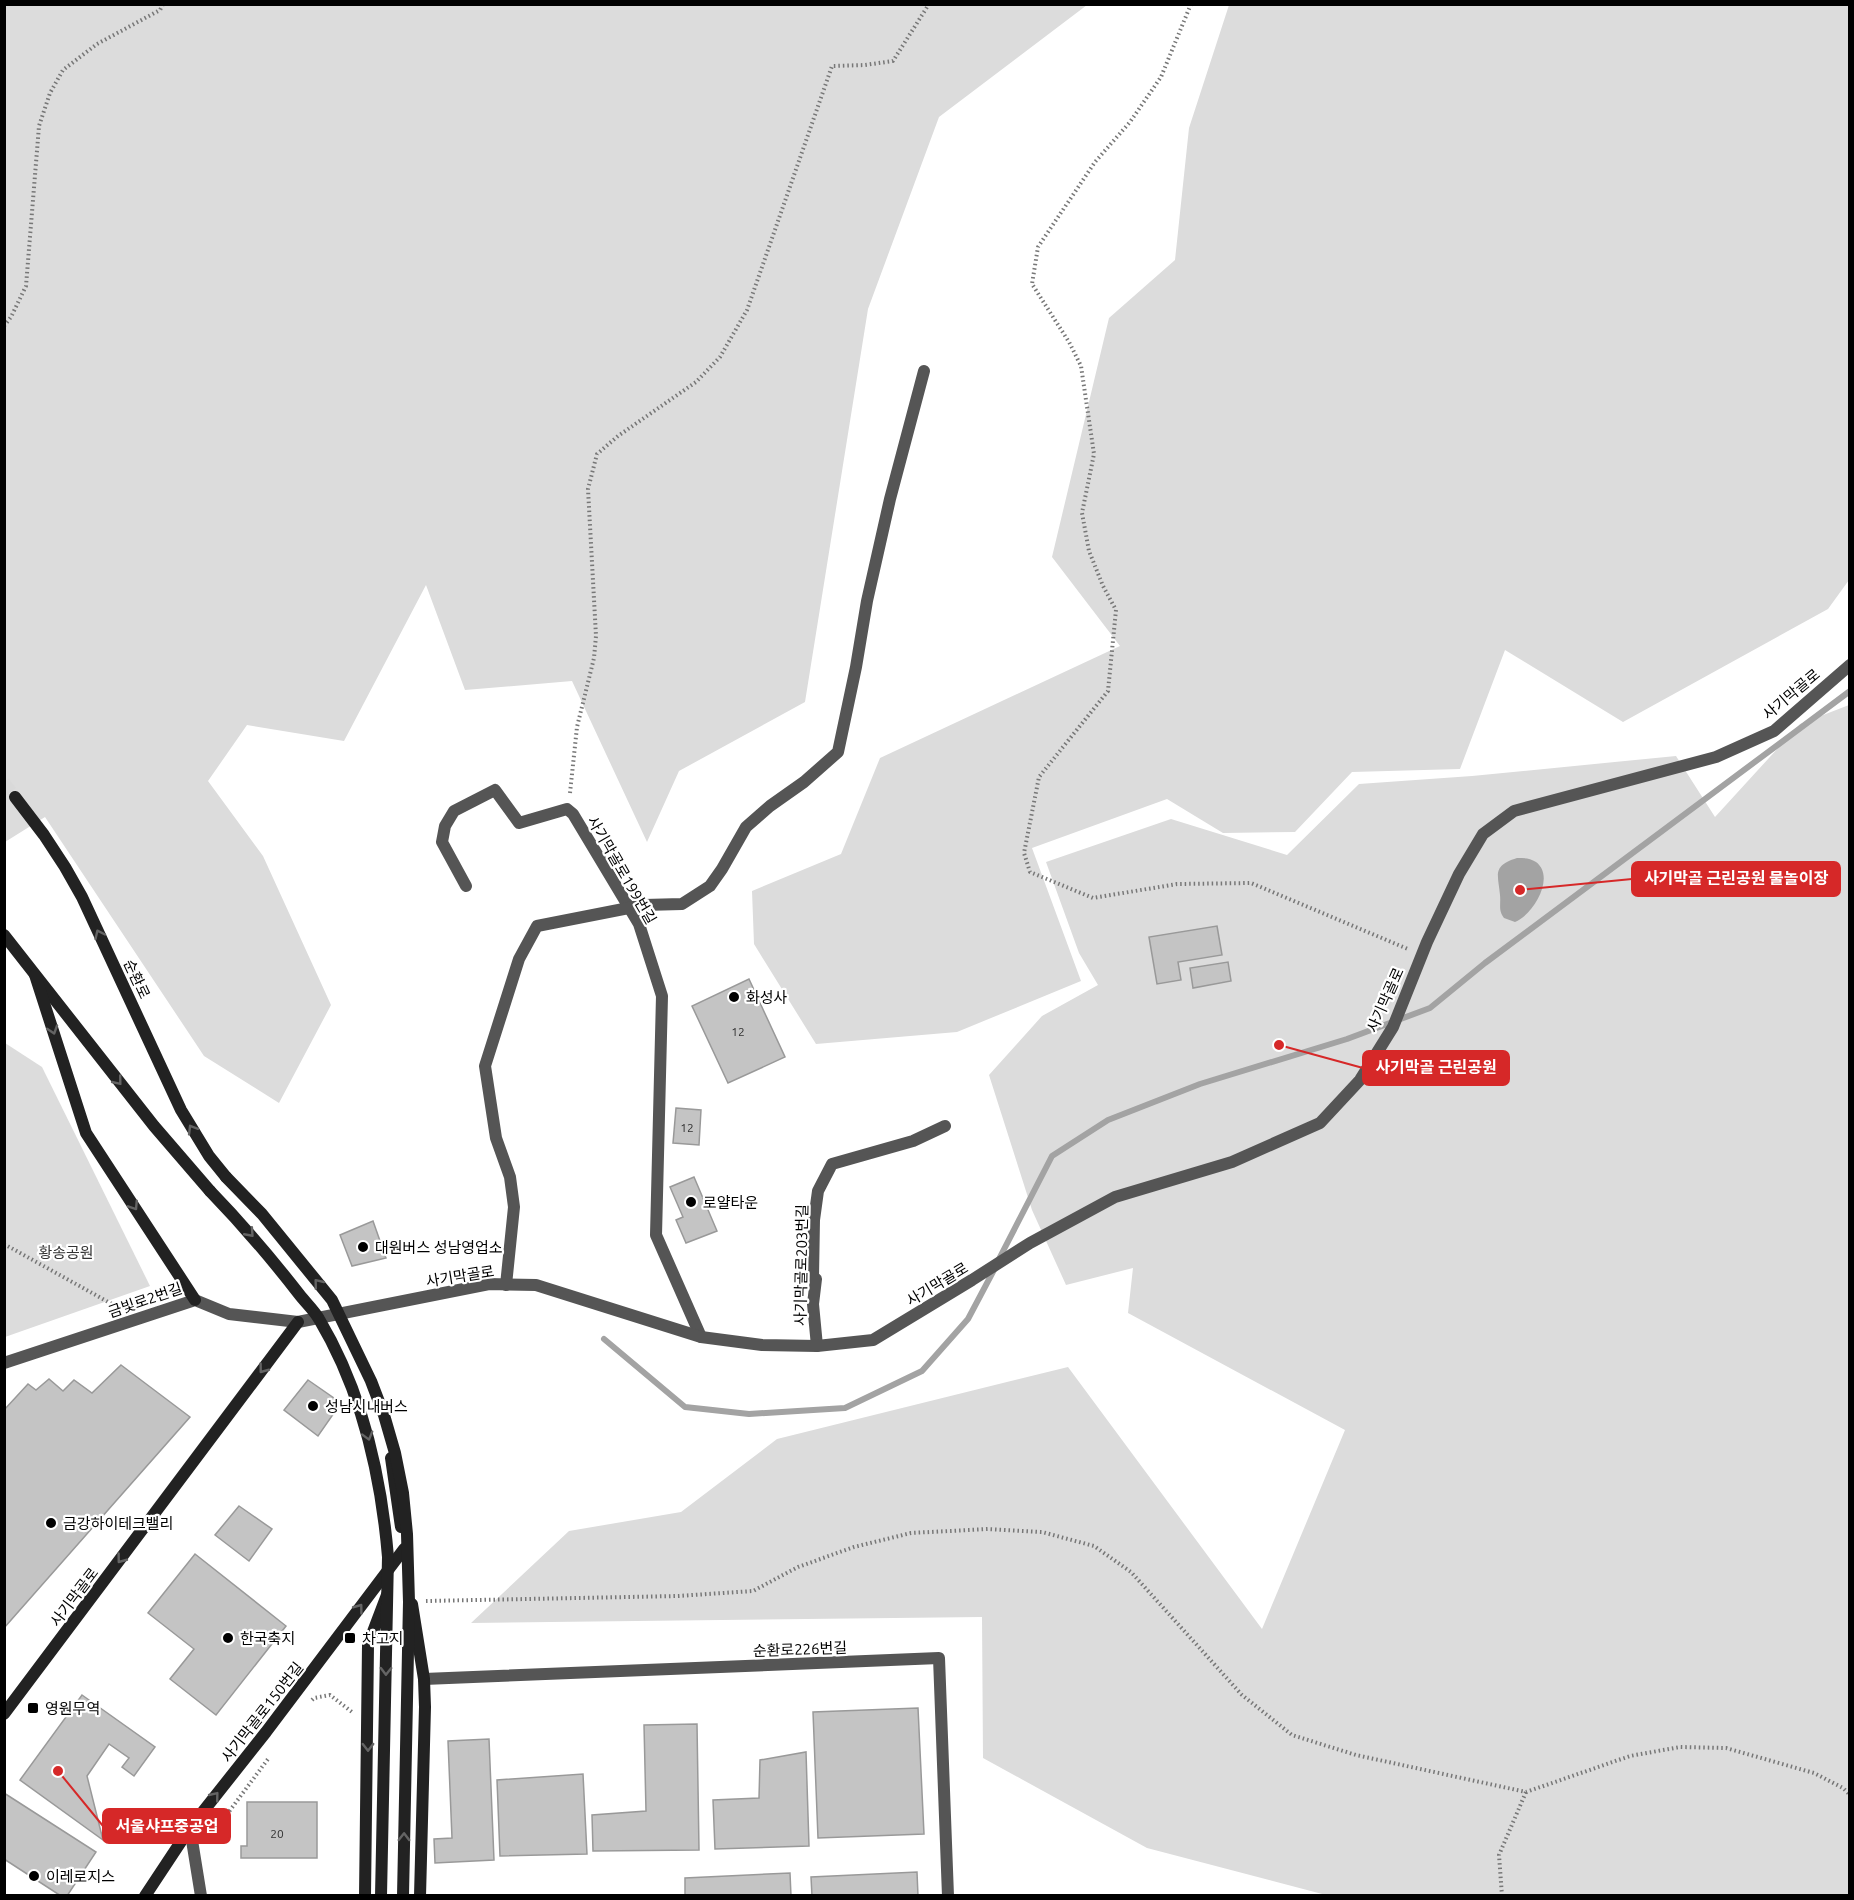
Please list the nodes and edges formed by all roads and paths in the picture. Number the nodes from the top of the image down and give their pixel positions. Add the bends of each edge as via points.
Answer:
1 (163, 4) edge
2 (929, 4) edge
3 (1191, 4) edge
4 (4, 326) edge
5 (924, 370) dead end
6 (1850, 665) edge
7 (15, 797) tunnel mouth
8 (567, 809) junction
9 (466, 886) dead end
10 (629, 907) junction
11 (4, 935) edge
12 (1422, 955) junction
13 (35, 975) junction
14 (945, 1126) dead end
15 (4, 1244) edge
16 (506, 1285) junction
17 (195, 1300) junction
18 (334, 1314) junction
19 (138, 1319) junction
20 (298, 1322) junction
21 (701, 1337) junction
22 (817, 1346) junction
23 (4, 1363) edge
24 (404, 1548) junction
25 (412, 1601) junction
26 (424, 1679) junction
27 (307, 1707) dead end
28 (354, 1713) dead end
29 (4, 1714) edge
30 (274, 1751) dead end
31 (1526, 1792) junction
32 (1850, 1795) edge
33 (190, 1828) junction
34 (194, 1858) junction
35 (145, 1896) edge
36 (201, 1896) edge
37 (365, 1896) edge
38 (381, 1896) edge
39 (403, 1896) edge
40 (420, 1896) edge
41 (948, 1896) edge
42 (1502, 1896) edge

1 - 4 path via 160,10 97,44 63,70 50,93 39,126 26,286
2 - 8 path via 893,61 832,66 747,310 720,357 696,382 597,454 588,489 596,636 577,727
3 - 12 path via 1161,77 1131,122 1095,162 1038,247 1032,284 1081,366 1094,454 1082,513 1089,551 1116,610 1108,691 1039,777 1024,853 1030,872 1093,898 1177,884 1251,884
5 - 10 street via 867,601 838,752 747,827 710,886 682,904
6 - 12 street, 사기막골로 via 1774,731 1716,757 1514,811 1483,834
39 -> 7 main road, 순환로, bridge via 407,1534 403,1493 384,1415 332,1300 226,1177 181,1110 66,867
8 - 9 street, 사기막골로199번길 via 519,824 495,790 454,811 442,842
8 - 10 street, 사기막골로199번길
10 - 16 street via 537,927 519,959 491,1041 485,1066 486,1086 514,1207
10 - 21 street, 사기막골로199번길 via 639,924 662,996 656,1235
11 - 13 main road
12 - 22 street, 사기막골로 via 1393,1027 1360,1080 1320,1123 1232,1162 1115,1197 1030,1243 873,1340
13 -> 17 main road via 86,1133
13 -> 38 main road, bridge via 147,1118 250,1232 318,1317 358,1404 375,1463 388,1557
14 - 22 street, 사기막골로203번길 via 913,1141 832,1164 819,1191 814,1220
15 - 19 path
16 - 18 street, 사기막골로 via 489,1284
16 - 21 street, 사기막골로 via 536,1285
17 - 19 street, 금빛로2번길
17 - 20 street, 금빛로2번길 via 229,1314
18 - 20 street, 사기막골로
18 - 24 main road via 356,1356 388,1443
19 - 23 street, 금빛로2번길
20 -> 29 main road, 사기막골로
21 - 22 street, 사기막골로 via 762,1345
24 - 25 main road
33 -> 24 main road, 사기막골로150번길
24 -> 37 main road via 368,1645
25 - 26 main road
25 - 31 path via 753,1591 798,1567 854,1547 911,1533 988,1529 1042,1532 1094,1546 1131,1572 1242,1695 1292,1735 1356,1755
26 - 40 main road
26 - 41 street, 순환로226번길 via 939,1658
27 - 28 path via 314,1698 330,1695
30 - 34 path
31 - 32 path via 1630,1756 1680,1746 1726,1748 1814,1773
31 - 42 path via 1499,1855
33 - 34 street
33 - 35 main road, 사기막골로150번길
34 - 36 street

